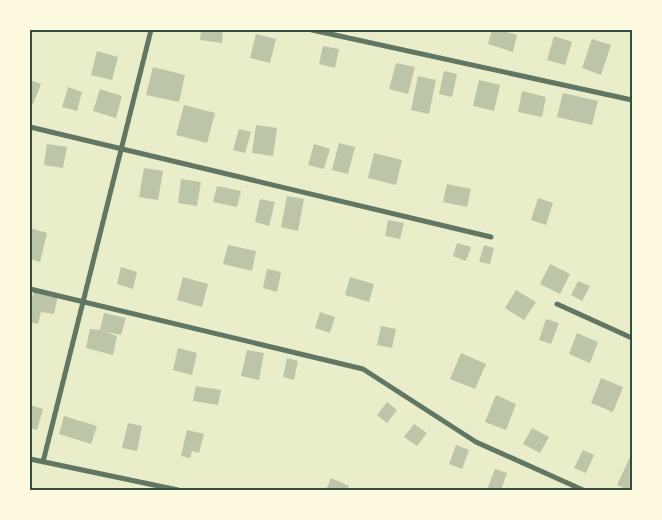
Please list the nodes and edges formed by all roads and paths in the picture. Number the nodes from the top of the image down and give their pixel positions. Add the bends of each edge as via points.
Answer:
1 (151, 30) edge
2 (312, 30) edge
3 (632, 100) edge
4 (30, 128) edge
5 (121, 150) junction
6 (491, 237) dead end
7 (30, 289) edge
8 (83, 301) junction
9 (557, 304) dead end
10 (632, 338) edge
11 (30, 459) edge
12 (43, 462) junction
13 (178, 490) edge
14 (583, 490) edge

1 - 5 street
2 - 3 street
4 - 5 street
5 - 6 street
5 - 8 street
7 - 8 street
8 - 12 street
8 - 14 street via 363,369 476,442
9 - 10 street
11 - 12 street
12 - 13 street

